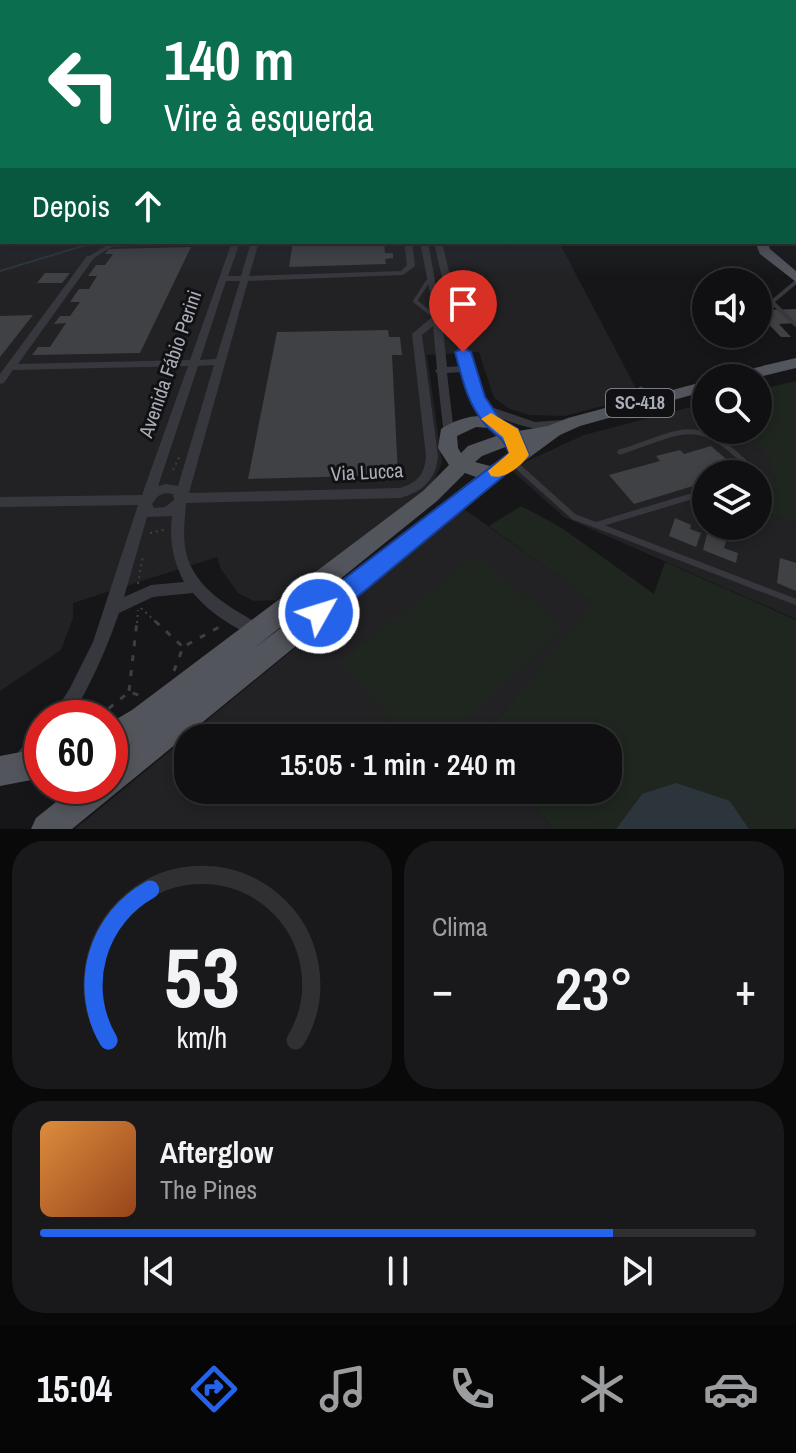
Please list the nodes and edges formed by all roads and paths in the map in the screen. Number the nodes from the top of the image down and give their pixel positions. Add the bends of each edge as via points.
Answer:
1 (136, 244) edge
2 (235, 244) edge
3 (254, 244) edge
4 (408, 244) edge
5 (424, 244) edge
6 (438, 244) edge
7 (762, 244) edge
8 (90, 258) joint
9 (245, 278) junction
10 (431, 278) junction
11 (223, 279) junction
12 (796, 280) edge
13 (455, 315) junction
14 (437, 318) junction
15 (796, 325) edge
16 (221, 362) junction
17 (194, 363) junction
18 (796, 363) edge
19 (10, 367) junction
20 (467, 369) junction
21 (772, 369) edge
22 (440, 371) junction
23 (0, 381) edge
24 (692, 388) edge
25 (488, 416) junction
26 (574, 422) junction
27 (448, 433) junction
28 (620, 452) dead end
29 (510, 457) junction
30 (741, 460) edge
31 (459, 465) junction
32 (190, 469) junction
33 (157, 471) junction
34 (692, 496) edge
35 (181, 500) junction
36 (0, 502) edge
37 (146, 502) junction
38 (596, 525) junction
39 (176, 527) junction
40 (135, 534) junction
41 (141, 570) dead end
42 (193, 587) junction
43 (135, 597) junction
44 (796, 602) edge
45 (113, 610) junction
46 (244, 624) junction
47 (183, 647) junction
48 (172, 678) dead end
49 (129, 692) junction
50 (144, 697) dead end
51 (71, 700) edge
52 (119, 700) edge
53 (128, 729) edge
54 (128, 765) edge
55 (78, 804) edge
56 (47, 829) edge

1 - 8 lane via 111,245
2 - 11 street, Avenida Fábio Perini
3 - 9 street
4 - 9 street via 411,266 403,273
5 - 10 street
6 - 13 street
7 - 12 main road
8 - 19 street
9 - 11 street
9 - 16 street
10 - 14 street
10 - 14 lane via 415,301
11 - 17 street, Avenida Fábio Perini
12 - 15 lane via 772,302
13 - 14 street
13 - 20 street
14 - 22 street
14 - 35 street, Via Lucca via 417,334 432,456 430,472 419,486 400,493
16 - 17 street
16 - 32 street
17 - 19 street
17 - 33 street, Avenida Fábio Perini
18 - 21 main road
19 - 23 street
20 - 22 street
20 - 25 street
22 - 27 street
24 - 26 main road, SC-418 via 644,395
25 - 26 street via 534,426
25 - 27 main road
25 - 29 main road
26 - 29 main road
27 - 31 main road via 448,448
28 - 30 lane via 693,429 704,430
29 - 31 main road
29 - 31 main road via 485,446
29 - 38 lane via 574,517
29 - 54 main road
31 - 46 main road via 430,496
32 - 33 path
32 - 35 street
33 - 37 street, Avenida Fábio Perini
34 - 38 lane
35 - 37 street via 162,514 151,513
35 - 37 street via 179,491 170,488 154,492
35 - 39 street
36 - 37 street
37 - 40 street, Avenida Fábio Perini
38 - 44 lane
39 - 40 path
39 - 42 street
40 - 45 street, Avenida Fábio Perini
41 - 43 path
42 - 43 street
42 - 46 street
43 - 45 street
45 - 51 street, Avenida Fábio Perini via 92,666
46 - 47 path
46 - 53 main road
47 - 48 path
47 - 49 path via 138,606
49 - 50 path
49 - 52 path
55 - 56 main road

